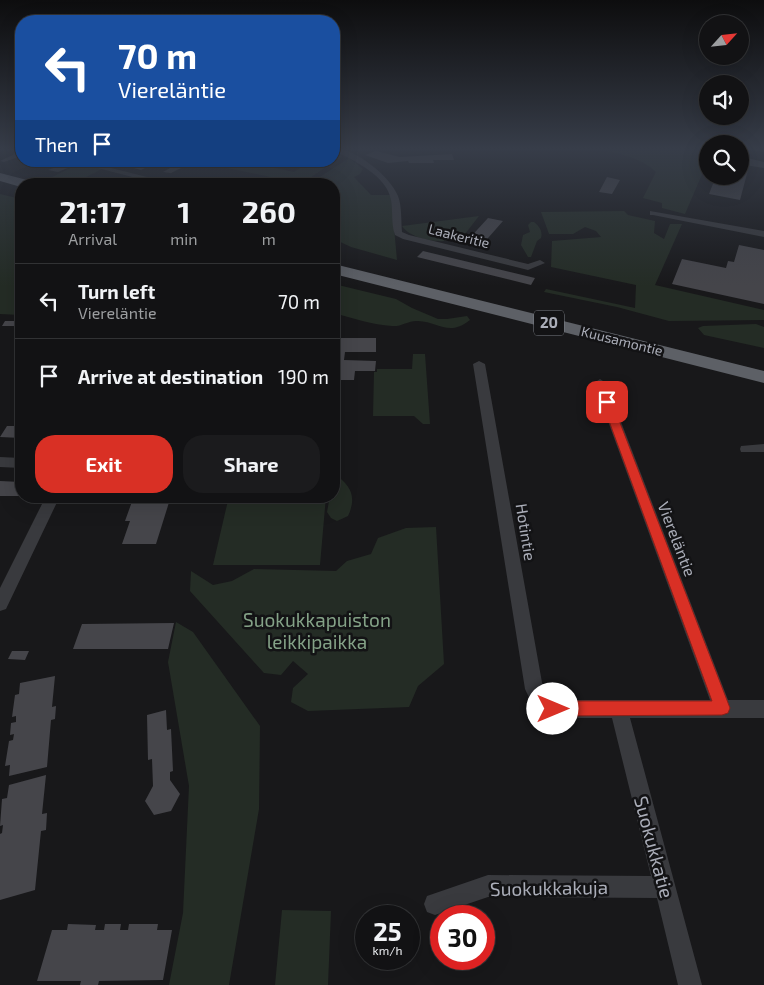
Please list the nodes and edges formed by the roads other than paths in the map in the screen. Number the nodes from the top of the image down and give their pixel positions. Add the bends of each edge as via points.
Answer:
1 (393, 194) edge
2 (653, 213) dead end
3 (764, 234) edge
4 (340, 260) edge
5 (540, 263) dead end
6 (340, 271) edge
7 (479, 364) dead end
8 (764, 364) edge
9 (764, 377) edge
10 (600, 383) dead end
11 (764, 448) edge
12 (746, 449) dead end
13 (0, 462) edge
14 (15, 463) edge
15 (50, 503) edge
16 (0, 604) edge
17 (722, 708) junction
18 (619, 709) junction
19 (764, 709) edge
20 (665, 887) junction
21 (435, 904) dead end
22 (690, 985) edge

1 - 5 street, Laakeritie via 398,233 406,237 511,264 528,267
2 - 3 street
4 - 8 highway, Kuusamontie / 20
6 - 9 highway, Kuusamontie / 20
7 - 18 street, Hotintie via 534,689 541,704 553,709
10 - 17 street, Viereläntie
11 - 12 street
13 - 14 street
15 - 16 street
17 - 18 street
17 - 19 street
18 - 20 street, Suokukkatie
20 - 21 street, Suokukkakuja via 488,886
20 - 22 street, Suokukkatie

